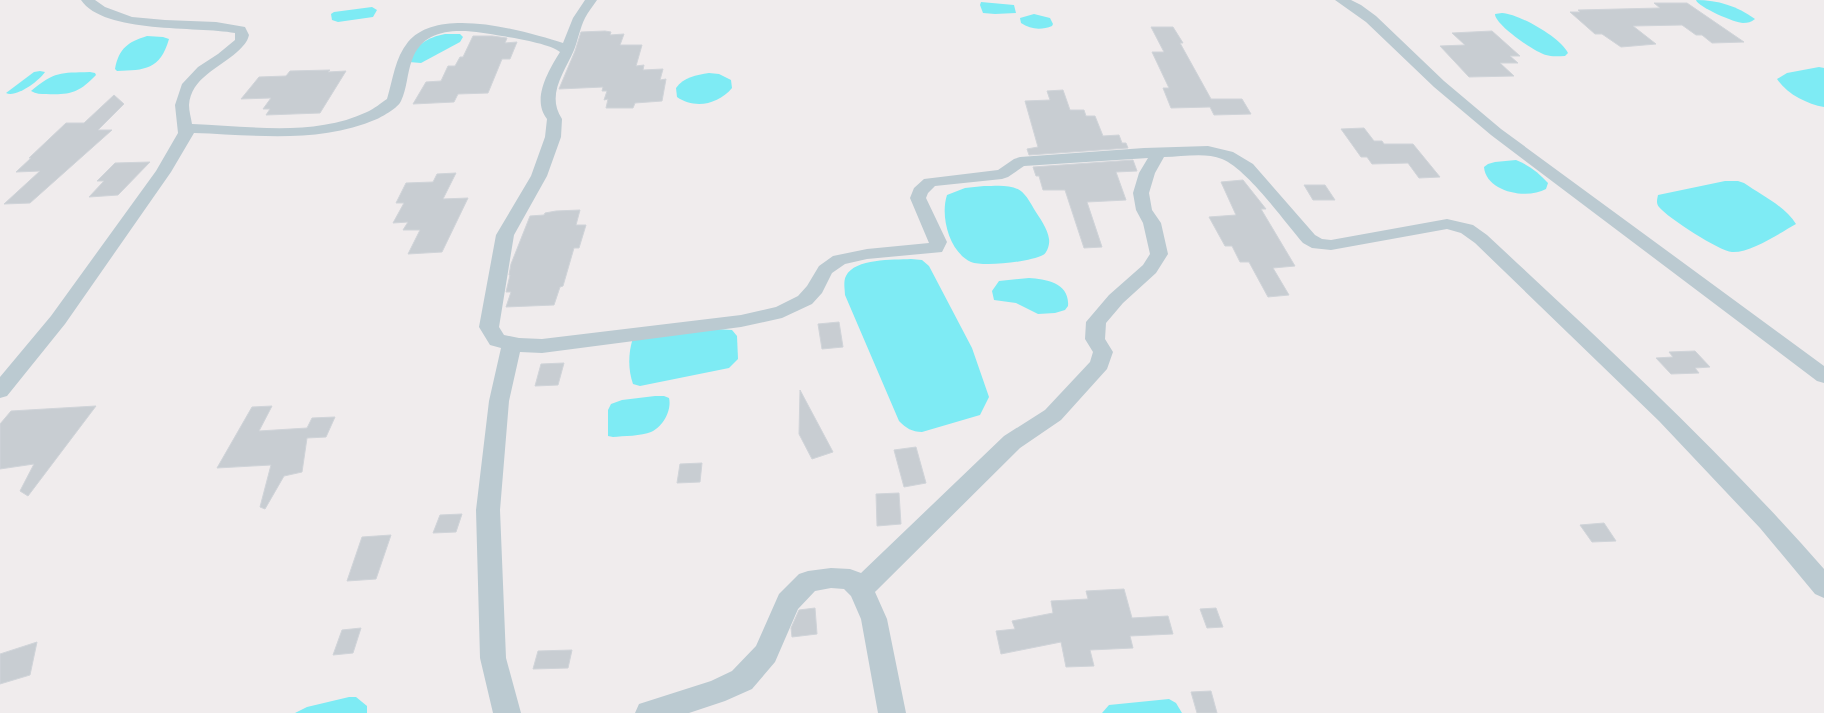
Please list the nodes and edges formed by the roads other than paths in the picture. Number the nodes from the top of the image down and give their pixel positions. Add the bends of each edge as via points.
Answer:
1 (87, 0) edge
2 (591, 0) edge
3 (1341, 0) edge
4 (567, 51) junction
5 (185, 128) junction
6 (1158, 153) junction
7 (511, 345) junction
8 (1824, 376) edge
9 (0, 391) edge
10 (1824, 587) edge
11 (861, 588) junction
12 (508, 713) edge
13 (649, 713) edge
14 (892, 713) edge

1 - 5 street via 96,8 134,21 240,30 241,41 189,84 182,105
2 - 4 street via 579,18
3 - 8 street via 1371,19 1439,84 1496,132
4 - 5 street via 563,47 528,36 469,28 441,28 423,35 410,49 403,62 394,101 373,116 336,128 311,131
4 - 7 street via 547,96 550,113 555,119 549,150 539,176 505,235 489,327 497,340
5 - 9 street via 183,139 155,183 58,320
6 - 7 street via 1020,162 1002,174 930,182 920,191 918,198 938,242 936,248 867,254 839,260 825,270 805,300 782,312 741,321 542,346
6 - 10 street via 1208,151 1227,155 1247,167 1309,239 1318,244 1331,245 1447,224 1466,229 1482,239 1667,416 1768,521
6 - 11 street via 1140,193 1144,210 1152,223 1159,254 1150,269 1116,299 1096,322 1095,339 1103,352 1100,364 1053,415 1012,442
7 - 12 street via 499,401 488,510 493,658
11 - 13 street via 850,579 808,581 788,602 766,654 742,680
11 - 14 street via 874,619

